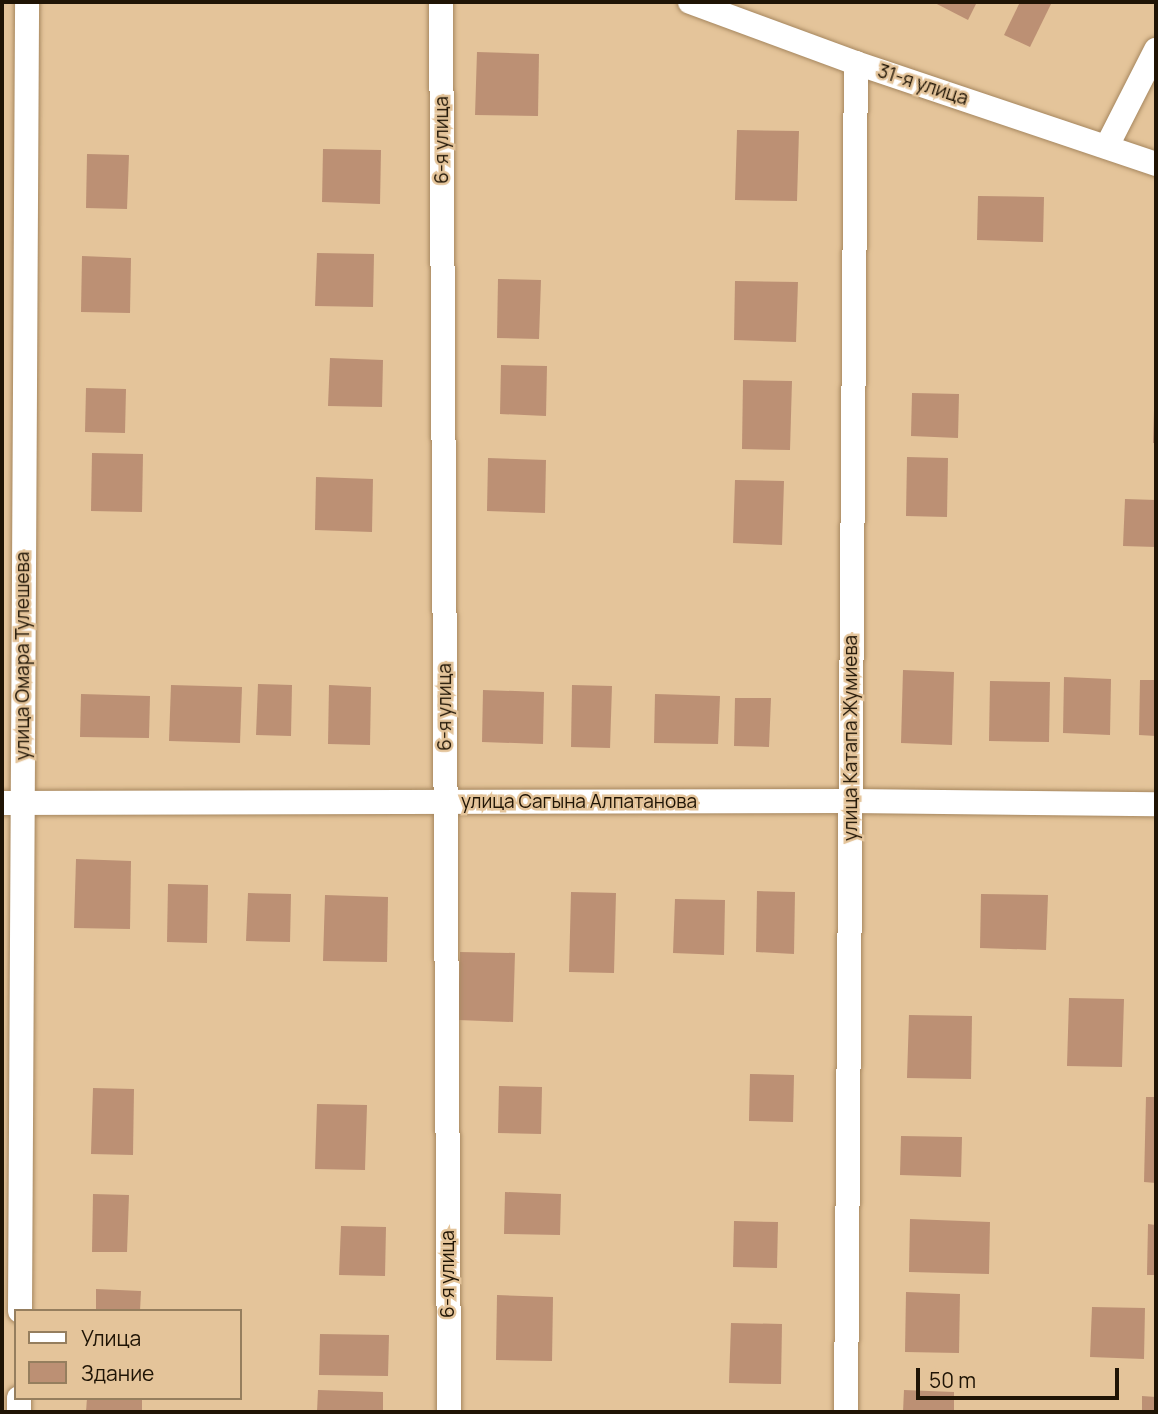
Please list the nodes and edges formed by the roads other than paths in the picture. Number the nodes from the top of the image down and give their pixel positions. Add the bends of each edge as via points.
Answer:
1 (27, 2) edge
2 (441, 2) edge
3 (691, 2) edge
4 (730, 8) edge
5 (1156, 50) edge
6 (856, 63) junction
7 (1107, 146) junction
8 (1156, 164) edge
9 (851, 801) junction
10 (446, 802) junction
11 (12, 803) edge
12 (1156, 804) edge
13 (20, 1309) edge
14 (449, 1412) edge
15 (846, 1412) edge

1 - 11 street, улица Омара Тулешева
2 - 10 street, 6-я улица
3 - 4 street, 31-я улица
4 - 6 street, 31-я улица
5 - 7 street
6 - 7 street, 31-я улица
6 - 9 street, улица Катапа Жумиева
7 - 8 street, 31-я улица
9 - 10 street, улица Сагына Алпатанова
9 - 12 street, улица Сагына Алпатанова
9 - 15 street, улица Катапа Жумиева
10 - 11 street, улица Сагына Алпатанова
10 - 14 street, 6-я улица
11 - 13 street, улица Омара Тулешева

